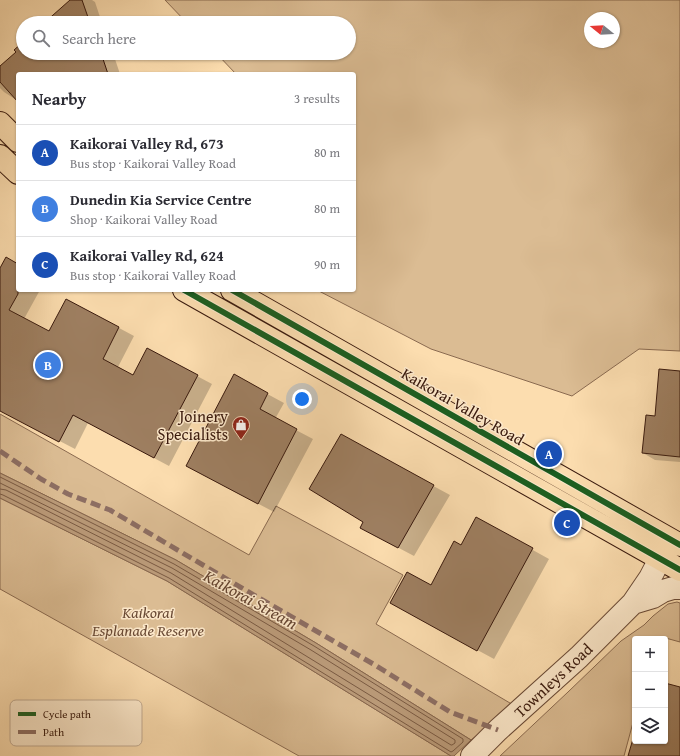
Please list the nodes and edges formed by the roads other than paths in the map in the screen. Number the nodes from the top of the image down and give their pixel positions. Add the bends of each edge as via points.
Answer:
1 (0, 123) edge
2 (16, 140) edge
3 (0, 156) edge
4 (16, 171) edge
5 (188, 292) edge
6 (235, 292) edge
7 (670, 548) edge
8 (680, 570) edge
9 (680, 588) edge
10 (633, 603) junction
11 (479, 749) edge

1 - 2 main road
3 - 4 main road
5 - 7 main road, Kaikorai Valley Road
6 - 7 main road, Kaikorai Valley Road
7 - 8 main road, Kaikorai Valley Road
7 - 10 street, Townleys Road
9 - 10 street, Townleys Road via 662,590 653,597
10 - 11 street, Townleys Road via 579,657

